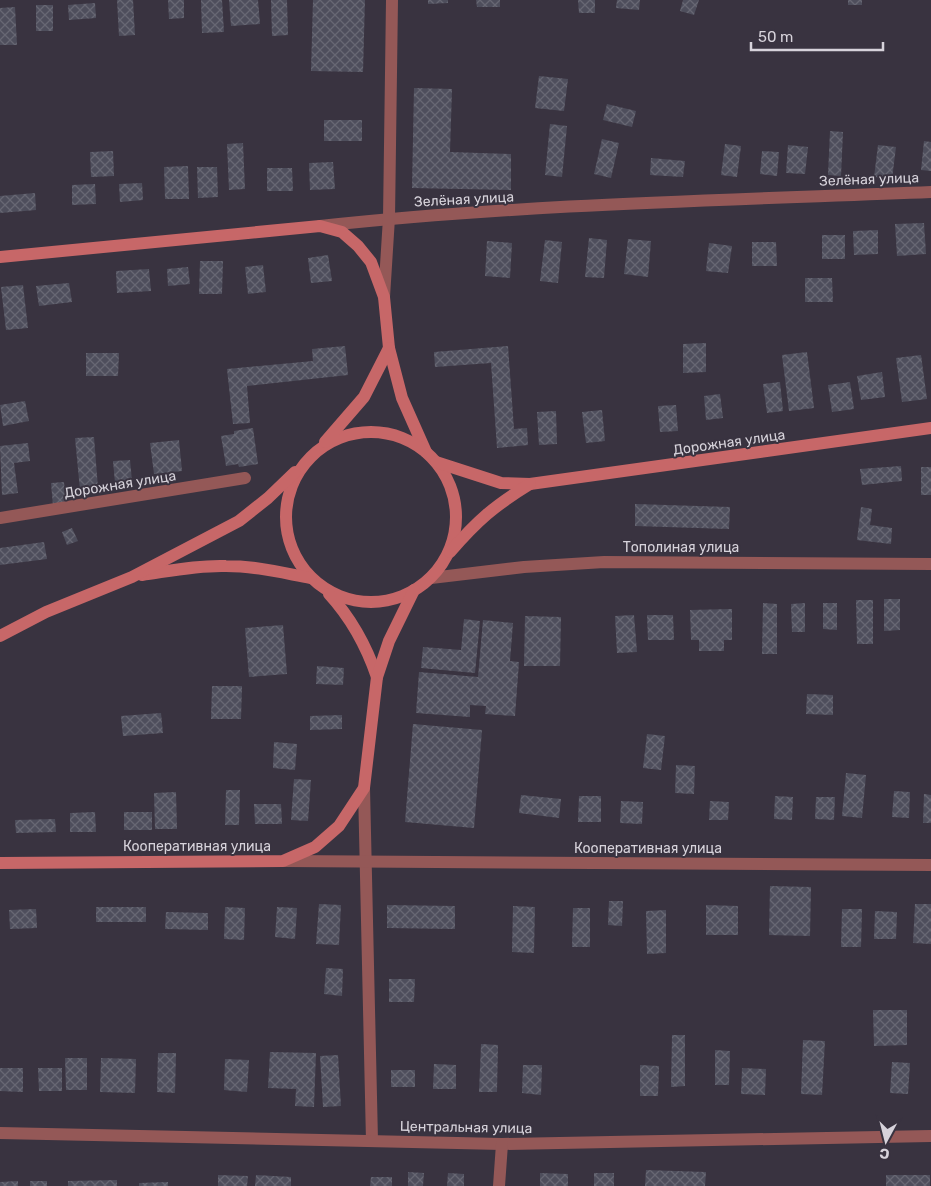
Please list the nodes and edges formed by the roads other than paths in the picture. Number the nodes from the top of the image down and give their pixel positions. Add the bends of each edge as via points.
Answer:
1 (392, 0) edge
2 (931, 192) edge
3 (389, 218) junction
4 (320, 226) junction
5 (0, 257) edge
6 (384, 297) junction
7 (389, 348) junction
8 (931, 428) edge
9 (318, 450) junction
10 (426, 452) junction
11 (436, 462) junction
12 (303, 465) junction
13 (245, 478) dead end
14 (530, 484) junction
15 (0, 518) edge
16 (447, 556) junction
17 (931, 564) edge
18 (132, 576) junction
19 (311, 578) junction
20 (431, 578) junction
21 (326, 590) junction
22 (414, 590) junction
23 (0, 636) edge
24 (377, 677) junction
25 (364, 788) junction
26 (283, 860) junction
27 (366, 861) junction
28 (0, 863) edge
29 (931, 865) edge
30 (0, 1133) edge
31 (931, 1136) edge
32 (372, 1141) junction
33 (502, 1144) junction
34 (499, 1186) edge

1 - 3 street
2 - 3 street, Зелёная улица
3 - 4 street, Зелёная улица
3 - 6 street
4 - 5 main road, Зелёная улица
4 - 6 main road via 342,232 358,246 371,262
6 - 7 main road
7 - 9 main road via 364,397
7 - 10 main road via 402,398
8 - 14 main road, Дорожная улица
9 - 10 main road via 336,439 375,432 395,435
9 - 12 main road
10 - 11 main road
11 - 14 main road via 501,483
11 - 16 main road via 455,501 456,529
12 - 18 main road via 239,520
12 - 19 main road via 292,483 286,503 286,523 289,543
13 - 15 street, Дорожная улица
14 - 16 main road via 497,504 474,524
16 - 20 main road
17 - 20 street, Тополиная улица via 604,562
18 - 19 main road via 225,566
18 - 23 main road via 46,612
19 - 21 main road
20 - 22 main road
21 - 22 main road via 347,599 370,602 393,600
21 - 24 main road via 348,614
22 - 24 main road via 389,641
24 - 25 main road
25 - 26 main road, Кооперативная улица via 340,826 315,847
25 - 27 street
26 - 27 street, Кооперативная улица
26 - 28 main road, Кооперативная улица
27 - 29 street, Кооперативная улица
27 - 32 street
30 - 32 street, Центральная улица
31 - 33 street, Центральная улица
32 - 33 street, Центральная улица
33 - 34 street

